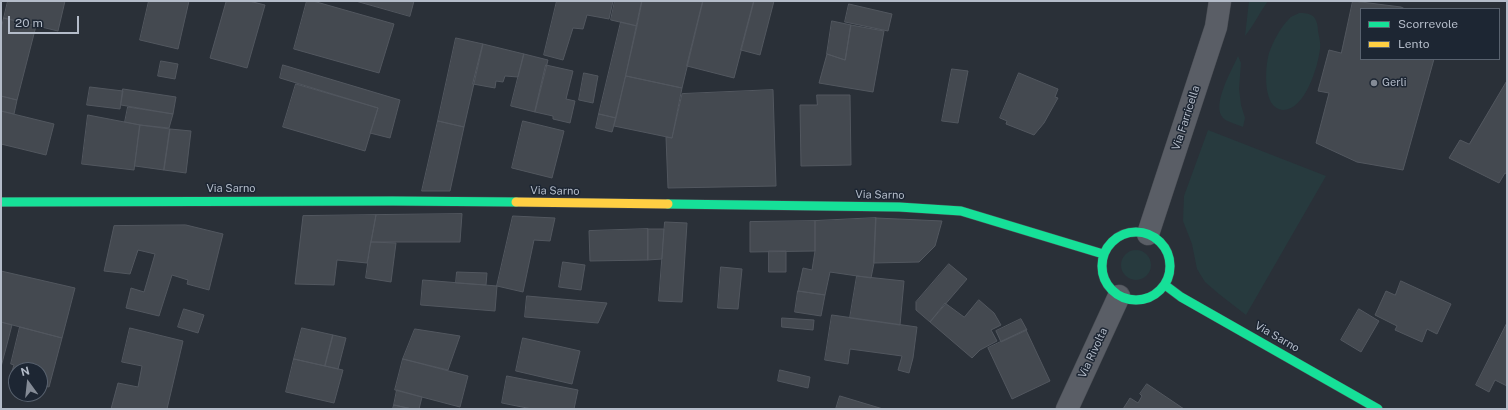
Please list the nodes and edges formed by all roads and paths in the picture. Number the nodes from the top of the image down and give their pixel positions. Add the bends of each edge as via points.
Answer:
1 (1220, 1) edge
2 (1, 202) edge
3 (1148, 234) junction
4 (1103, 254) junction
5 (1165, 285) junction
6 (1119, 296) junction
7 (1067, 409) edge
8 (1378, 409) edge

1 - 3 street, Via Farricella via 1216,27
2 - 4 main road, Via Sarno via 393,201 899,207 961,211
3 - 4 main road via 1126,233 1108,245
3 - 5 main road via 1164,246 1168,255 1169,275
4 - 6 main road via 1101,264 1105,283
5 - 6 main road via 1149,298 1129,300
5 - 8 main road, Via Sarno via 1181,297
6 - 7 street, Via Rivolta

